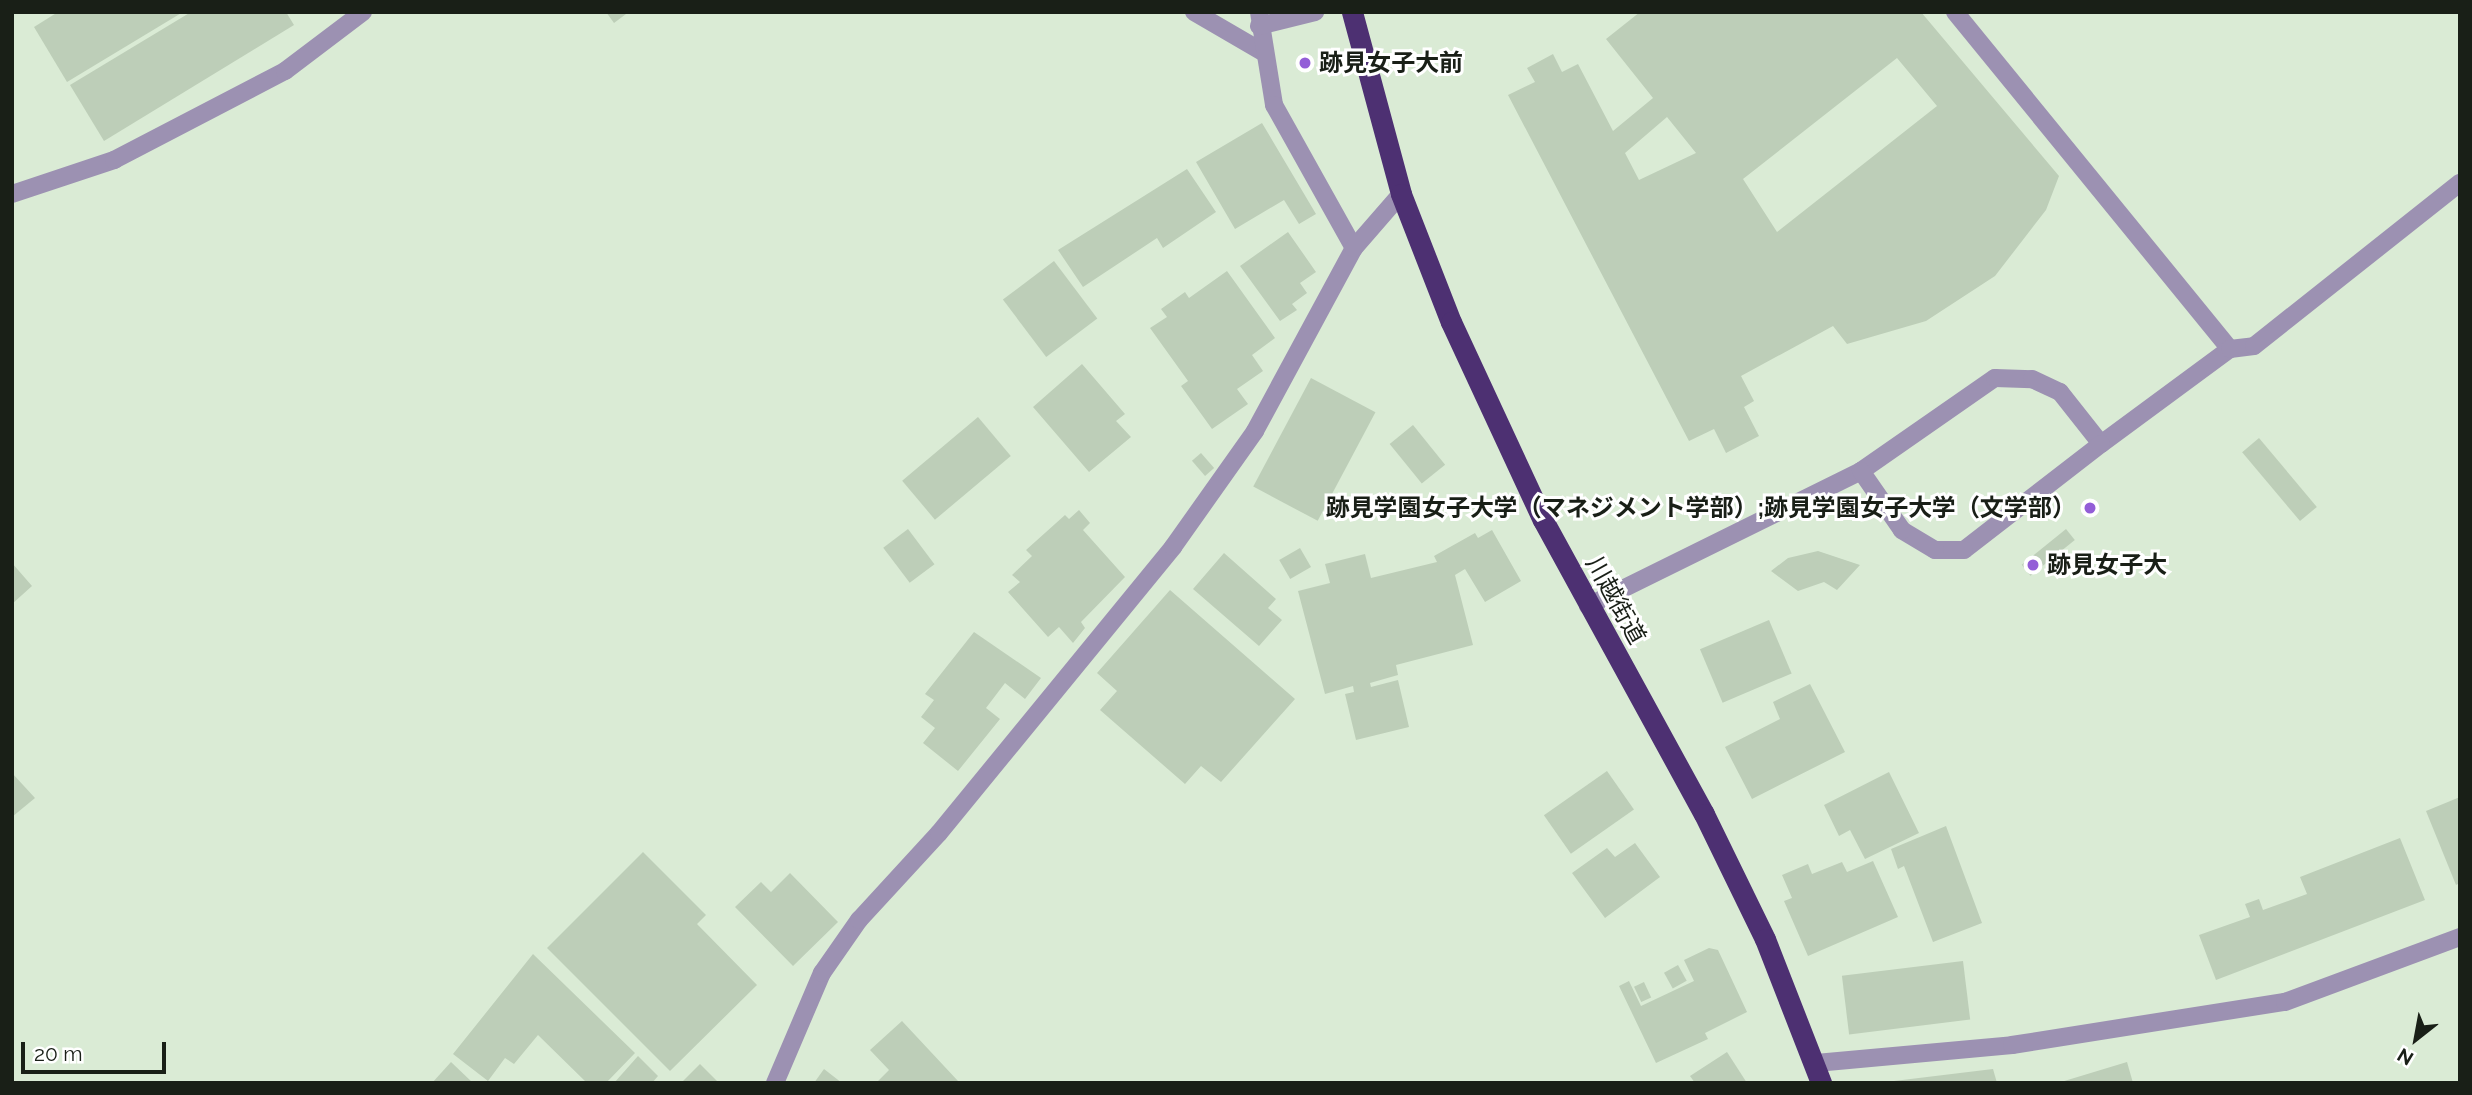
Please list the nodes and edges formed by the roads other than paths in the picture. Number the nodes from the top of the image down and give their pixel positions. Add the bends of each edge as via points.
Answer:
1 (363, 12) edge
2 (1194, 12) edge
3 (1315, 12) edge
4 (1352, 12) edge
5 (1955, 12) edge
6 (1259, 19) edge
7 (1261, 51) junction
8 (2460, 183) edge
9 (12, 194) edge
10 (1401, 194) junction
11 (1354, 248) junction
12 (2230, 349) junction
13 (2101, 444) junction
14 (1861, 471) junction
15 (1588, 606) junction
16 (2460, 937) edge
17 (1819, 1073) edge
18 (775, 1083) edge

1 - 9 street via 285,71 114,160
2 - 7 street
3 - 6 street
4 - 10 highway, 川越街道
5 - 12 street
6 - 7 street
7 - 11 street via 1274,104
8 - 12 street via 2255,346
10 - 11 street
10 - 15 highway, 川越街道 via 1451,322
11 - 18 street via 1255,431 1173,547 829,963 794,1028
12 - 13 street
13 - 14 street via 2060,392 2032,379 1994,378
13 - 14 street via 1964,550 1935,550 1902,530
14 - 15 street
15 - 17 highway, 川越街道 via 1704,814 1765,939
16 - 17 street via 2285,1003

